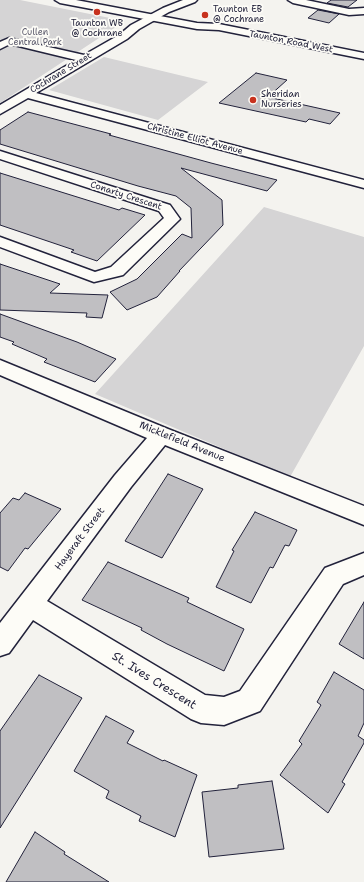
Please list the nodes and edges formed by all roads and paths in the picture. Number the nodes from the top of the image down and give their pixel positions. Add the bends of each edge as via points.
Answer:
1 (60, 0) edge
2 (93, 0) edge
3 (192, 0) edge
4 (198, 0) edge
5 (293, 0) edge
6 (364, 11) edge
7 (162, 17) junction
8 (3, 38) edge
9 (364, 56) edge
10 (85, 59) junction
11 (25, 94) junction
12 (0, 110) edge
13 (0, 155) edge
14 (364, 184) edge
15 (0, 242) edge
16 (3, 372) edge
17 (161, 435) junction
18 (364, 516) edge
19 (364, 564) edge
20 (30, 604) junction
21 (0, 644) edge

1 - 7 main road, Taunton Road West
2 - 7 main road, Taunton Road West
3 - 7 street, Cochrane Street
4 - 7 street, Cochrane Street
5 - 6 street via 349,12
7 - 9 main road, Taunton Road West via 197,26 219,27
7 - 10 street, Cochrane Street
8 - 10 street
10 - 11 street, Cochrane Street
11 - 12 street, Cochrane Street
11 - 14 street, Christine Elliot Avenue
13 - 15 street, Conarty Crescent via 165,208 172,219 117,271 94,277
16 - 17 street, Micklefield Avenue
17 - 18 street, Micklefield Avenue
17 - 20 street, Hayeraft Street
19 - 20 street, St. Ives Crescent via 334,576 250,701 224,711 201,710
20 - 21 street, Hayeraft Street

